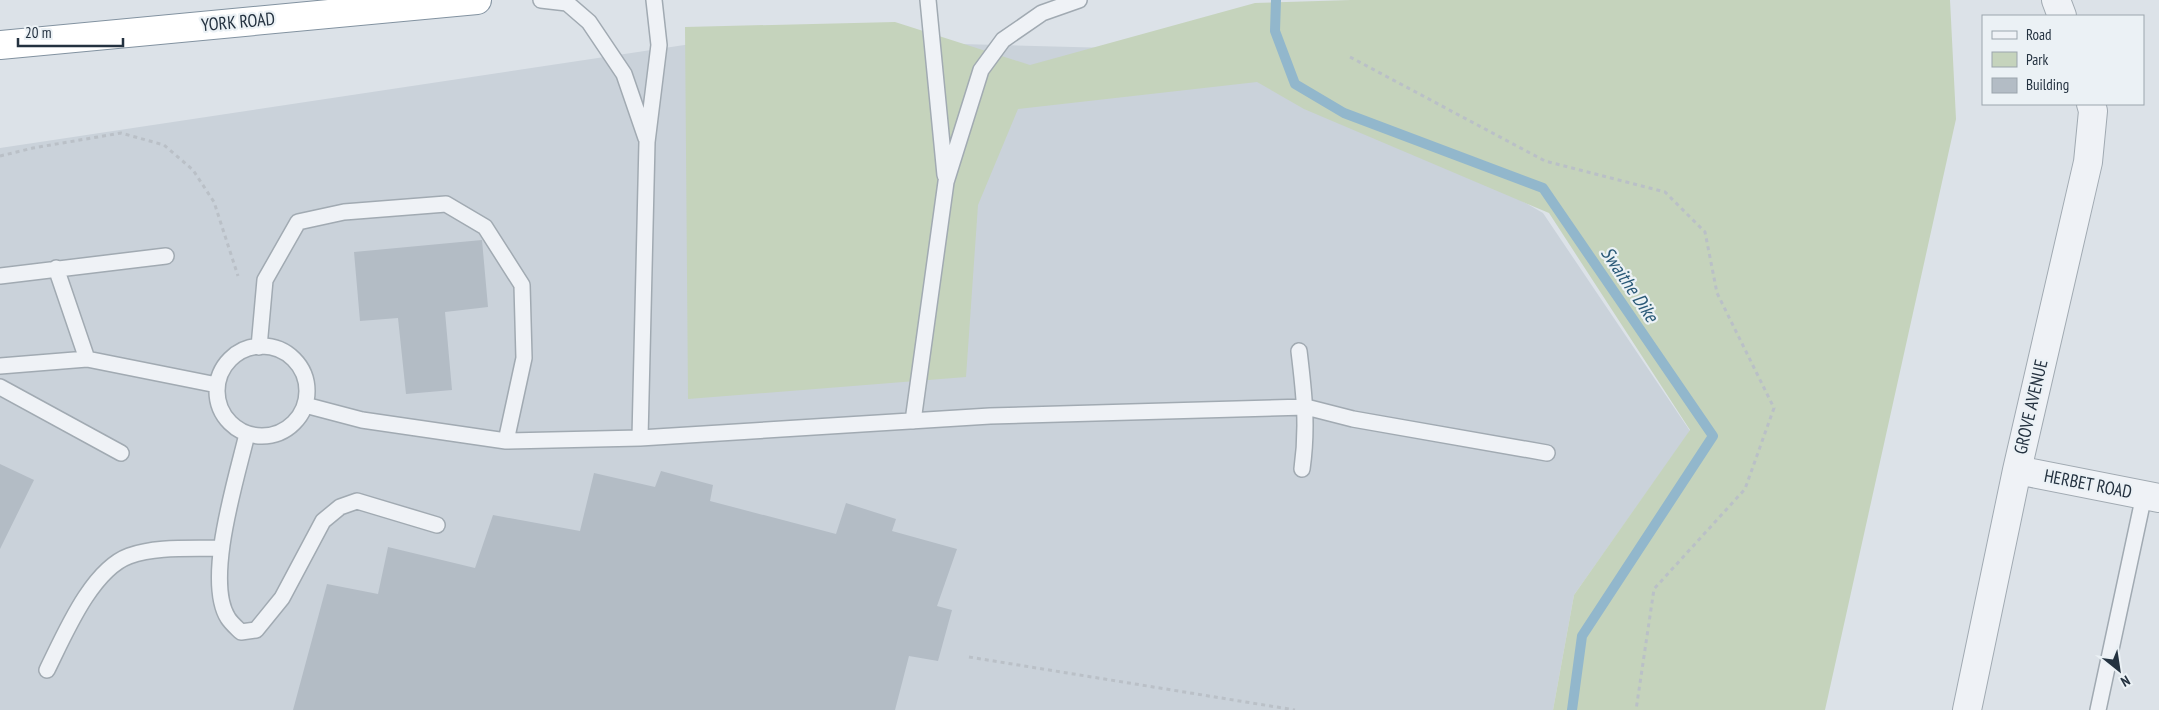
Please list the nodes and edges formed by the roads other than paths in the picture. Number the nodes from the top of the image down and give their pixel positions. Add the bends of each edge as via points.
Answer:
1 (477, 0) edge
2 (541, 0) edge
3 (654, 0) edge
4 (928, 0) edge
5 (1079, 0) edge
6 (2056, 0) edge
7 (2062, 15) edge
8 (0, 45) edge
9 (2091, 105) edge
10 (647, 142) junction
11 (946, 182) junction
12 (166, 256) dead end
13 (56, 268) junction
14 (0, 276) edge
15 (259, 346) junction
16 (1299, 351) dead end
17 (87, 359) junction
18 (0, 366) edge
19 (217, 385) junction
20 (0, 388) edge
21 (305, 405) junction
22 (1306, 407) junction
23 (913, 421) junction
24 (247, 434) junction
25 (640, 438) junction
26 (506, 441) junction
27 (1547, 453) dead end
28 (121, 454) dead end
29 (1302, 469) dead end
30 (2017, 470) junction
31 (2152, 496) edge
32 (437, 524) dead end
33 (221, 548) junction
34 (47, 670) dead end
35 (1967, 710) edge
36 (2098, 710) edge

1 - 8 highway, YORK ROAD
2 - 10 lane via 566,3 589,22 624,74
3 - 10 lane via 658,45
4 - 11 lane
5 - 11 lane via 1042,13 1003,40 981,70
6 - 7 street
9 - 30 street, GROVE AVENUE via 2088,162
10 - 25 lane
11 - 23 lane
12 - 13 lane
13 - 14 lane
13 - 17 lane
15 - 19 lane via 232,358
15 - 21 lane via 274,348 297,363 307,390
15 - 26 lane via 265,280 298,222 344,212 446,204 485,228 522,285 524,358
16 - 22 lane
17 - 18 lane
17 - 19 lane
19 - 24 lane via 223,415
20 - 28 lane
21 - 24 lane via 288,428 275,434
21 - 26 lane via 362,420
22 - 23 lane
22 - 27 lane via 1353,419
22 - 29 lane
23 - 25 lane
24 - 33 lane
25 - 26 lane
30 - 31 street, HERBET ROAD
30 - 35 street, GROVE AVENUE
31 - 36 lane
32 - 33 lane via 357,501 340,507 323,521 282,598 256,630 241,632 228,618 220,596
33 - 34 lane via 128,556 103,573 74,614

